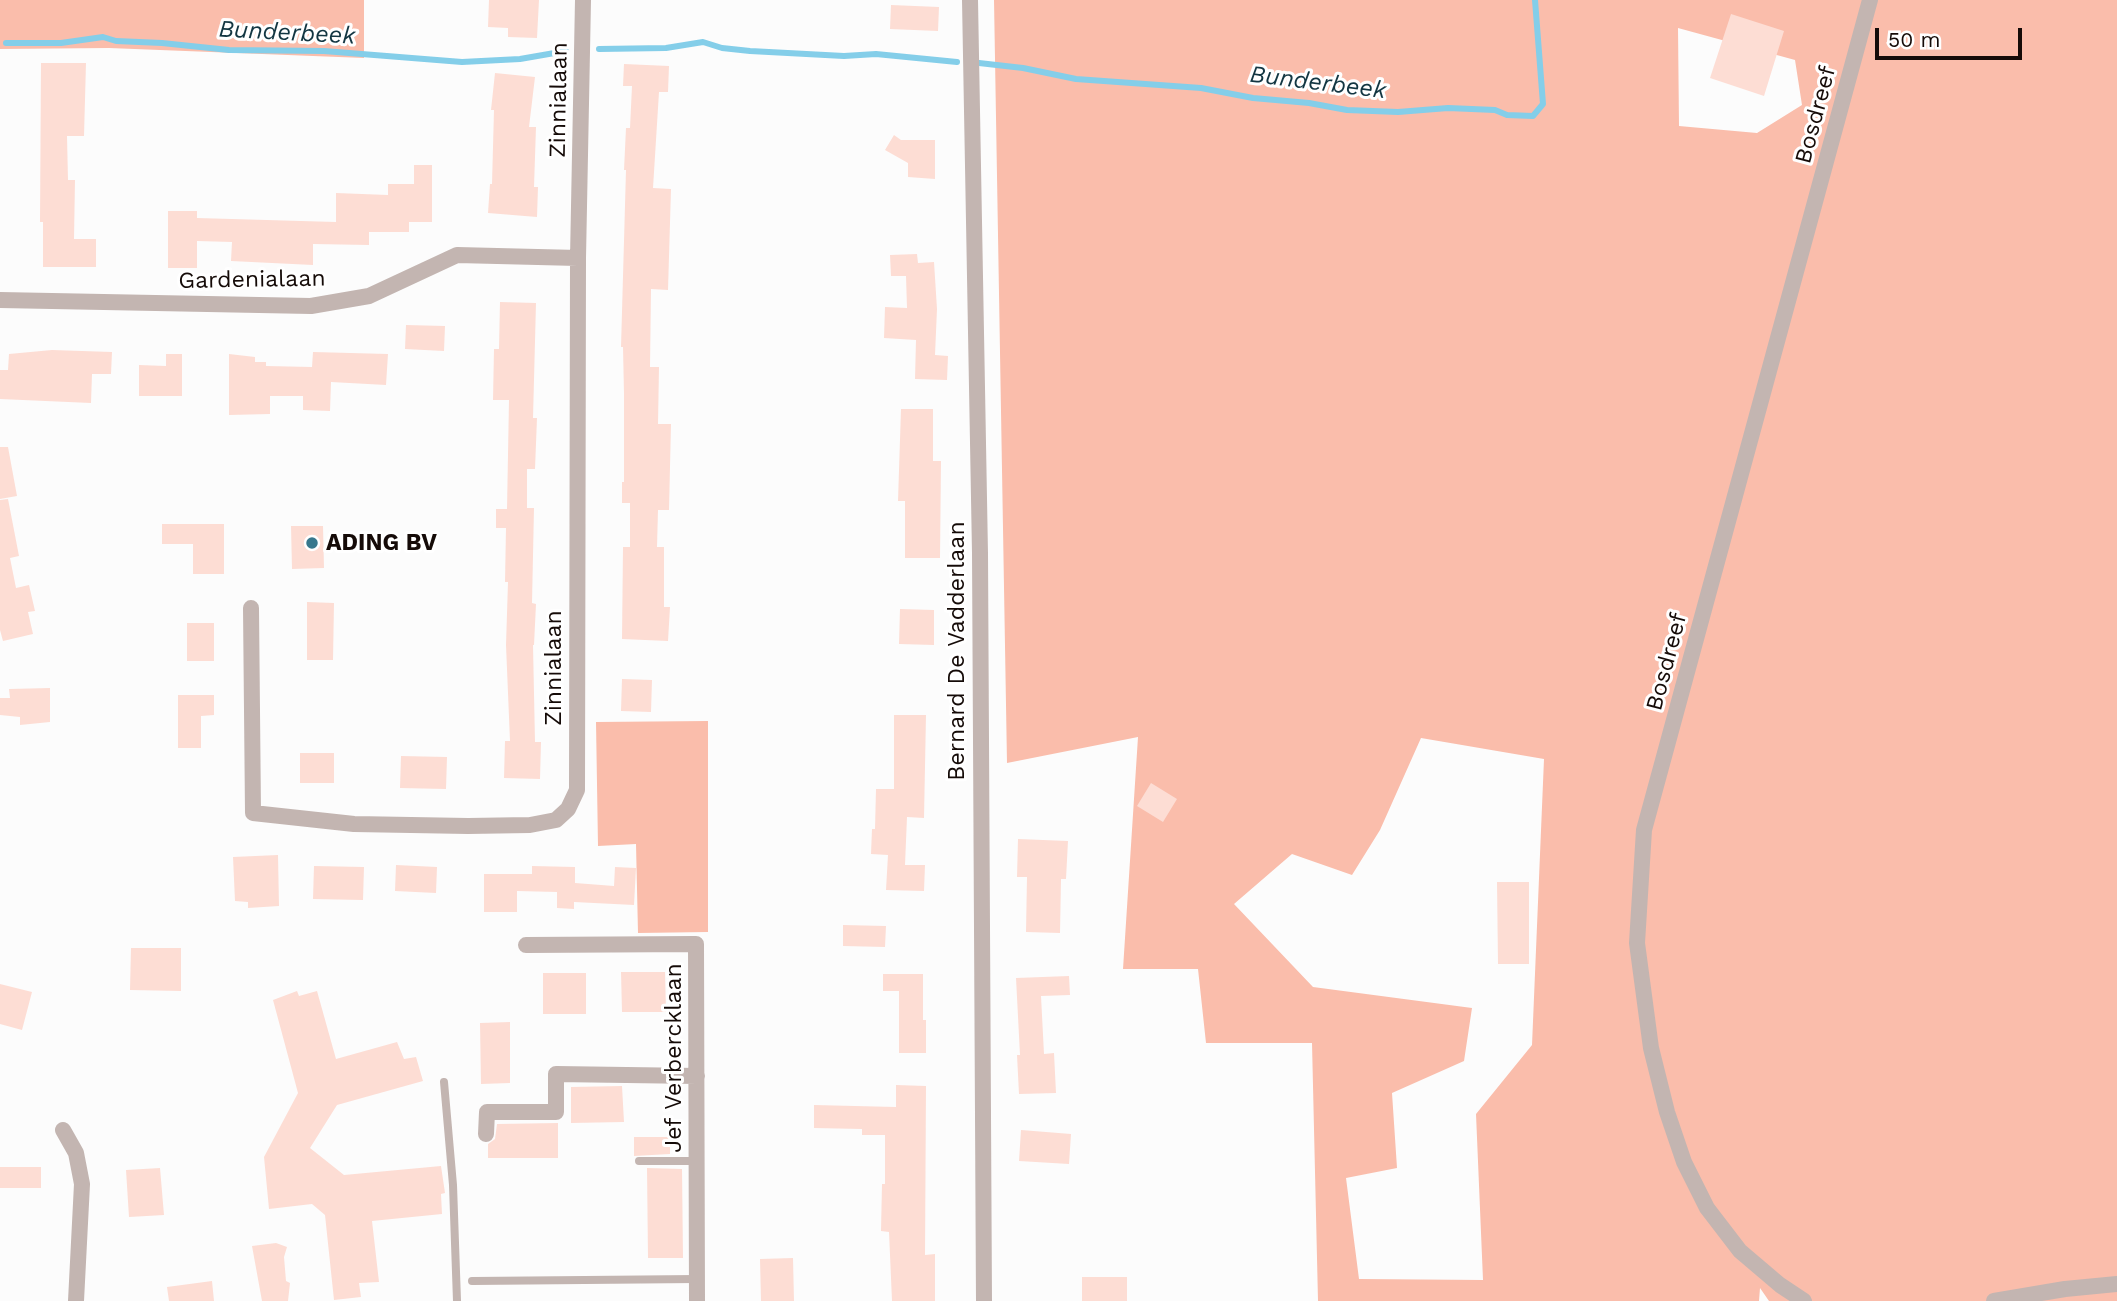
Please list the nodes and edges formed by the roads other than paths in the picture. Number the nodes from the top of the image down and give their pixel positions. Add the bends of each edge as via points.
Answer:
1 (583, 0) edge
2 (970, 0) edge
3 (1870, 0) edge
4 (578, 258) junction
5 (0, 300) edge
6 (251, 608) dead end
7 (526, 945) dead end
8 (697, 1076) junction
9 (444, 1082) dead end
10 (63, 1130) dead end
11 (486, 1134) dead end
12 (639, 1161) dead end
13 (697, 1161) junction
14 (697, 1279) junction
15 (472, 1281) dead end
16 (2117, 1284) edge
17 (76, 1301) edge
18 (457, 1301) edge
19 (697, 1301) edge
20 (984, 1301) edge
21 (1804, 1301) edge
22 (1994, 1301) edge

1 - 4 street, Zinnialaan
2 - 20 street, Bernard De Vadderlaan via 980,553
3 - 21 street, Bosdreef via 1644,831 1637,943 1651,1048 1684,1162 1707,1208 1740,1251
4 - 5 street, Gardenialaan via 457,255 369,296 311,306
4 - 6 street, Zinnialaan via 577,790 568,809 556,820 505,826 354,824 253,813
7 - 8 street, Jef Verbercklaan via 696,944
8 - 11 street via 556,1074 556,1112 486,1112
8 - 13 street, Jef Verbercklaan
9 - 18 lane
10 - 17 street via 76,1153 82,1184
12 - 13 lane
13 - 14 street, Jef Verbercklaan
14 - 15 lane
14 - 19 street, Jef Verbercklaan
16 - 22 street

